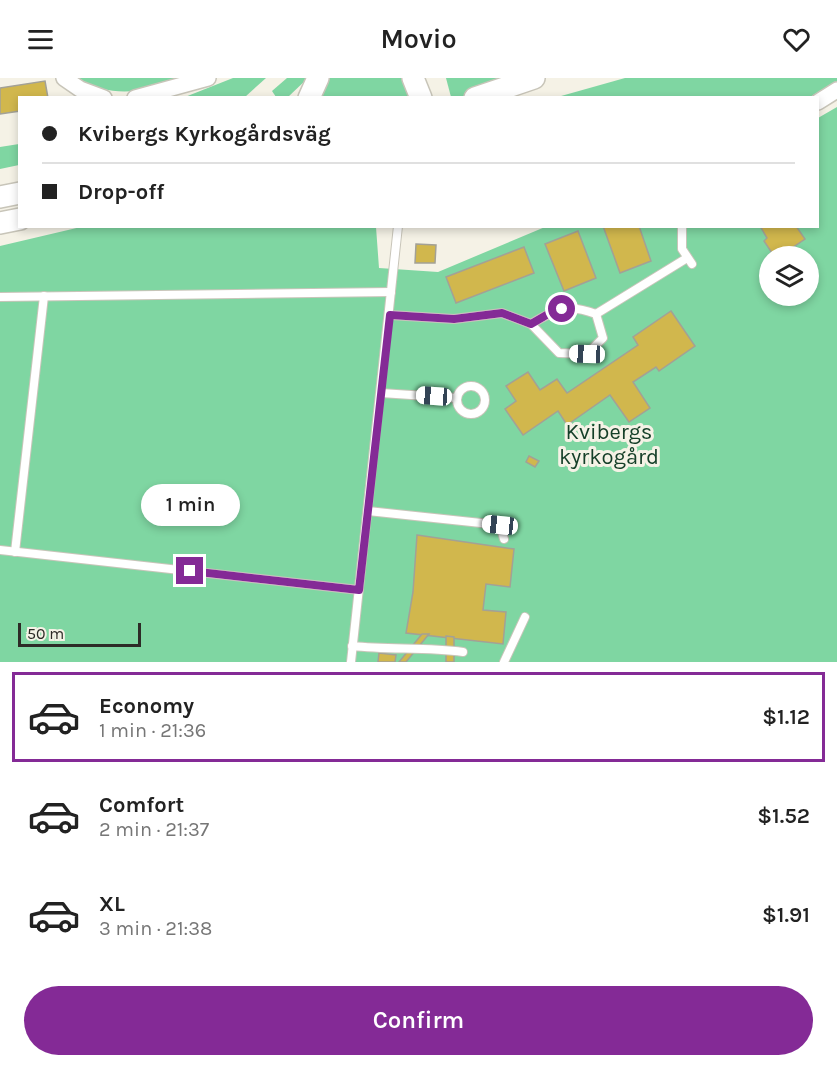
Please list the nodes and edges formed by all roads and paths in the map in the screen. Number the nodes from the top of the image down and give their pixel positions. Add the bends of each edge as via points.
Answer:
1 (64, 78) edge
2 (208, 78) edge
3 (413, 78) edge
4 (534, 78) edge
5 (837, 90) edge
6 (86, 95) edge
7 (142, 96) edge
8 (420, 96) edge
9 (481, 96) edge
10 (819, 101) edge
11 (18, 193) edge
12 (0, 197) edge
13 (18, 219) edge
14 (0, 223) edge
15 (398, 228) edge
16 (682, 228) edge
17 (391, 292) junction
18 (44, 296) junction
19 (0, 297) edge
20 (596, 314) junction
21 (390, 315) junction
22 (531, 324) junction
23 (381, 393) junction
24 (457, 398) dead end
25 (368, 511) junction
26 (504, 539) dead end
27 (0, 550) edge
28 (15, 552) junction
29 (359, 590) junction
30 (525, 617) dead end
31 (352, 646) junction
32 (463, 652) dead end
33 (351, 662) edge
34 (504, 662) edge

1 - 6 street
2 - 7 street
3 - 8 main road
4 - 9 main road
5 - 10 street
11 - 12 main road
13 - 14 main road
15 - 17 lane
16 - 20 lane via 681,242 690,261
17 - 18 lane
17 - 21 lane
18 - 19 lane
18 - 28 lane
20 - 22 lane via 574,306
20 - 22 lane via 603,338 587,354 560,353
21 - 22 lane via 454,319 502,313
21 - 23 lane
23 - 24 lane
23 - 25 lane
25 - 26 lane via 500,525
25 - 29 lane
27 - 28 lane
28 - 29 lane
29 - 31 lane
30 - 34 lane
31 - 32 lane
31 - 33 lane

